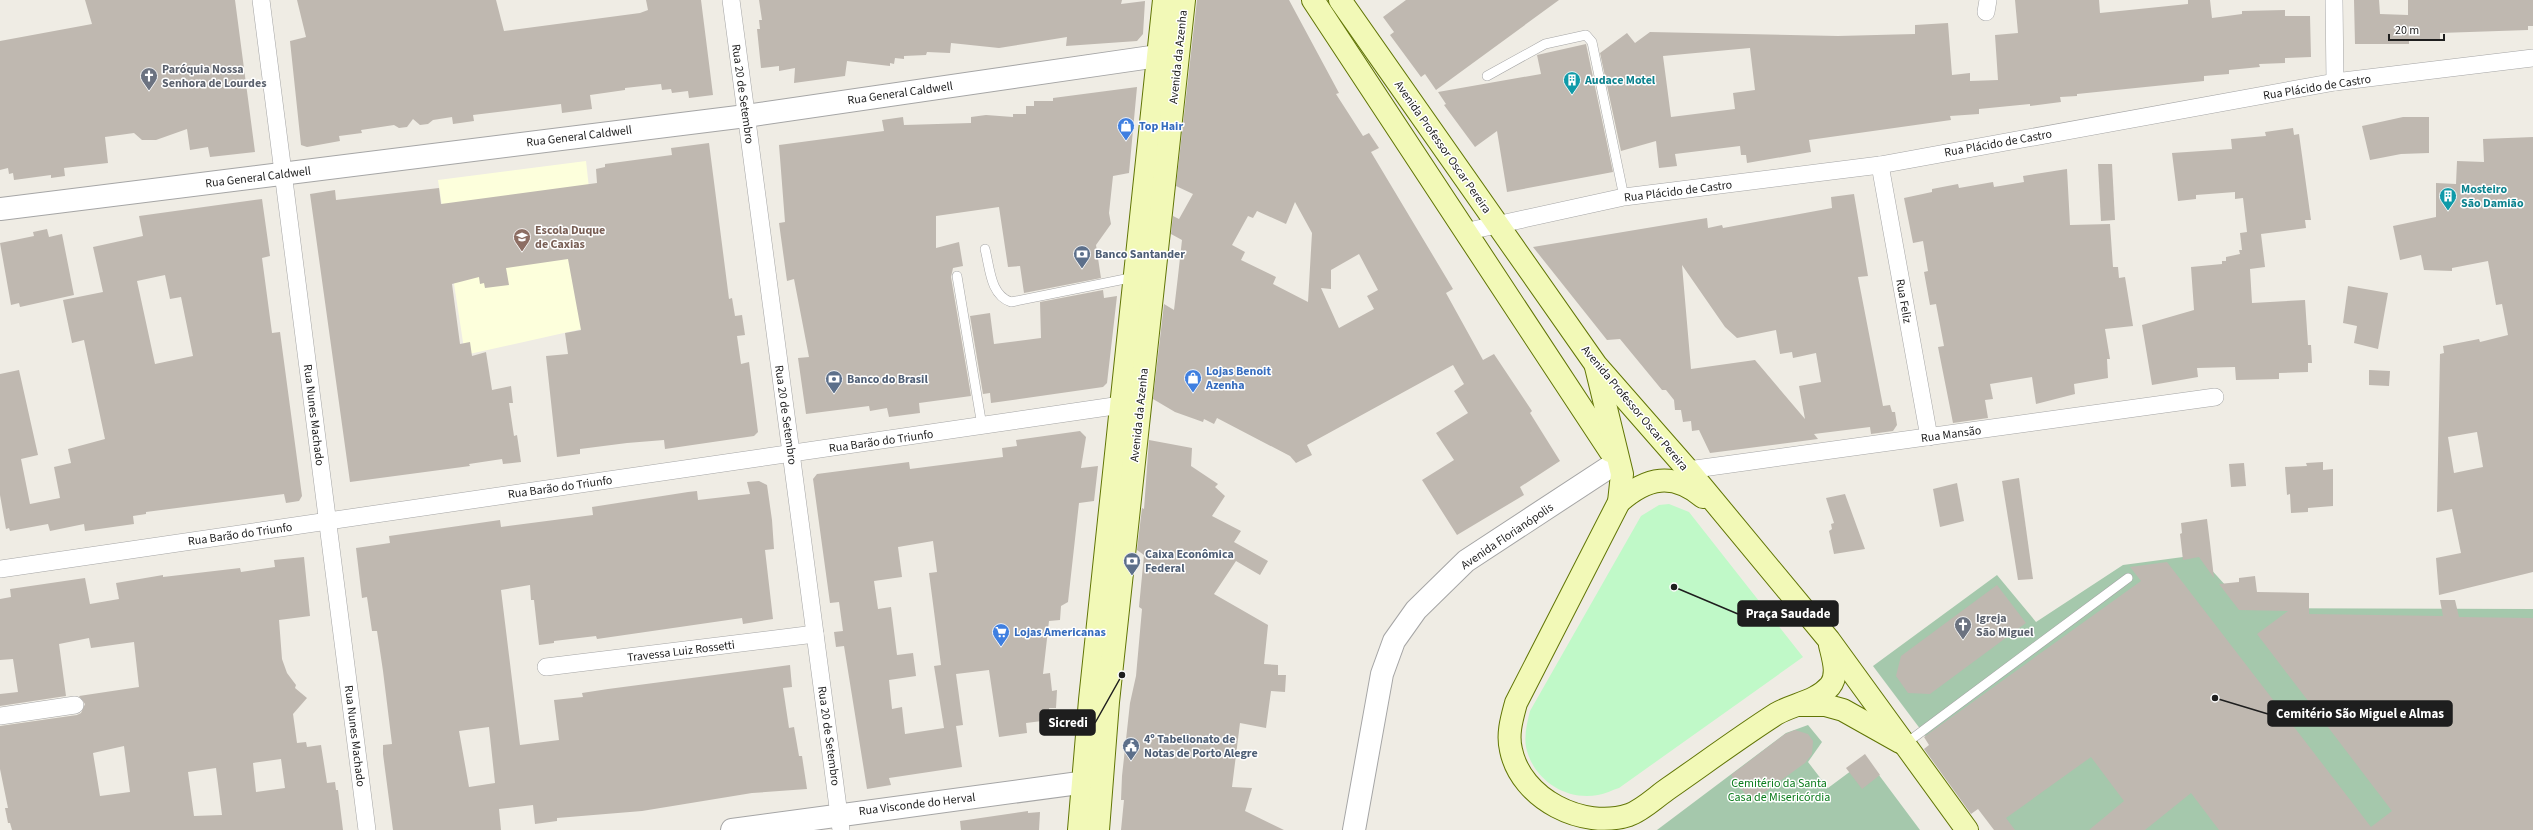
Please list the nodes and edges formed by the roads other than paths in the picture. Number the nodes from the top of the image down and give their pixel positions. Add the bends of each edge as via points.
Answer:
1 (261, 0) edge
2 (731, 0) edge
3 (1164, 0) edge
4 (1184, 0) edge
5 (1313, 0) edge
6 (1340, 0) edge
7 (2334, 0) edge
8 (1158, 56) junction
9 (2533, 58) edge
10 (1487, 76) dead end
11 (2335, 82) junction
12 (746, 116) junction
13 (1880, 165) junction
14 (283, 174) junction
15 (1624, 197) junction
16 (0, 209) edge
17 (1496, 225) junction
18 (1464, 232) junction
19 (985, 249) dead end
20 (957, 276) dead end
21 (1134, 276) junction
22 (1596, 364) junction
23 (2215, 397) dead end
24 (1121, 406) junction
25 (982, 426) junction
26 (1929, 437) junction
27 (791, 454) junction
28 (1617, 462) junction
29 (1688, 470) junction
30 (1619, 502) junction
31 (1723, 513) junction
32 (328, 521) junction
33 (0, 569) edge
34 (2128, 578) dead end
35 (815, 634) junction
36 (1829, 640) junction
37 (546, 667) dead end
38 (75, 705) dead end
39 (1799, 705) junction
40 (0, 716) edge
41 (1905, 744) junction
42 (1093, 781) junction
43 (840, 822) edge
44 (367, 830) edge
45 (732, 830) edge
46 (1079, 830) edge
47 (1098, 830) edge
48 (1354, 830) edge
49 (1967, 830) edge

1 - 14 street, Rua Nunes Machado
2 - 12 street, Rua 20 de Setembro
3 - 8 main road, Avenida da Azenha
4 - 42 main road, Avenida da Azenha via 1108,702
5 - 18 main road
6 - 17 main road, Avenida Professor Oscar Pereira
7 - 11 street
8 - 12 street, Rua General Caldwell
8 - 21 main road, Avenida da Azenha
9 - 11 street, Rua Plácido de Castro
10 - 15 lane via 1545,44 1586,35 1592,42
11 - 13 street, Rua Plácido de Castro
12 - 14 street, Rua General Caldwell
12 - 27 street, Rua 20 de Setembro
13 - 15 street, Rua Plácido de Castro
13 - 26 street, Rua Feliz
14 - 16 street, Rua General Caldwell
14 - 32 street, Rua Nunes Machado
15 - 17 street, Rua Plácido de Castro
17 - 18 street, Rua Plácido de Castro
17 - 22 main road, Avenida Professor Oscar Pereira
18 - 28 main road
19 - 21 lane via 996,292 1002,299 1011,302
20 - 25 lane
21 - 24 main road, Avenida da Azenha
22 - 28 main road
22 - 29 main road, Avenida Professor Oscar Pereira
23 - 26 street, Rua Mansão
24 - 25 street, Rua Barão do Triunfo
24 - 42 main road, Avenida da Azenha via 1090,700
25 - 27 street, Rua Barão do Triunfo
26 - 29 street, Rua Mansão
27 - 32 street, Rua Barão do Triunfo
27 - 35 street, Rua 20 de Setembro
28 - 30 main road via 1622,474
28 - 48 street, Avenida Florianópolis via 1466,561 1416,610 1394,641 1382,674
29 - 31 main road, Avenida Professor Oscar Pereira
30 - 31 main road via 1631,491 1646,483 1663,480 1680,482
30 - 39 main road via 1516,703 1510,727 1511,750 1520,773 1535,792 1567,814 1600,821 1629,815 1778,713
31 - 36 main road, Avenida Professor Oscar Pereira
32 - 33 street, Rua Barão do Triunfo
32 - 44 street, Rua Nunes Machado
34 - 41 lane
35 - 37 street, Travessa Luiz Rossetti
35 - 43 street, Rua 20 de Setembro
36 - 39 main road via 1835,669 1830,686
36 - 41 main road, Avenida Professor Oscar Pereira
38 - 40 street
39 - 41 main road, Avenida Professor Oscar Pereira via 1825,705 1843,710
41 - 49 main road, Avenida Professor Oscar Pereira
42 - 43 street, Rua Visconde do Herval
42 - 46 main road, Avenida da Azenha
42 - 47 main road, Avenida da Azenha
43 - 45 street, Rua Visconde do Herval

